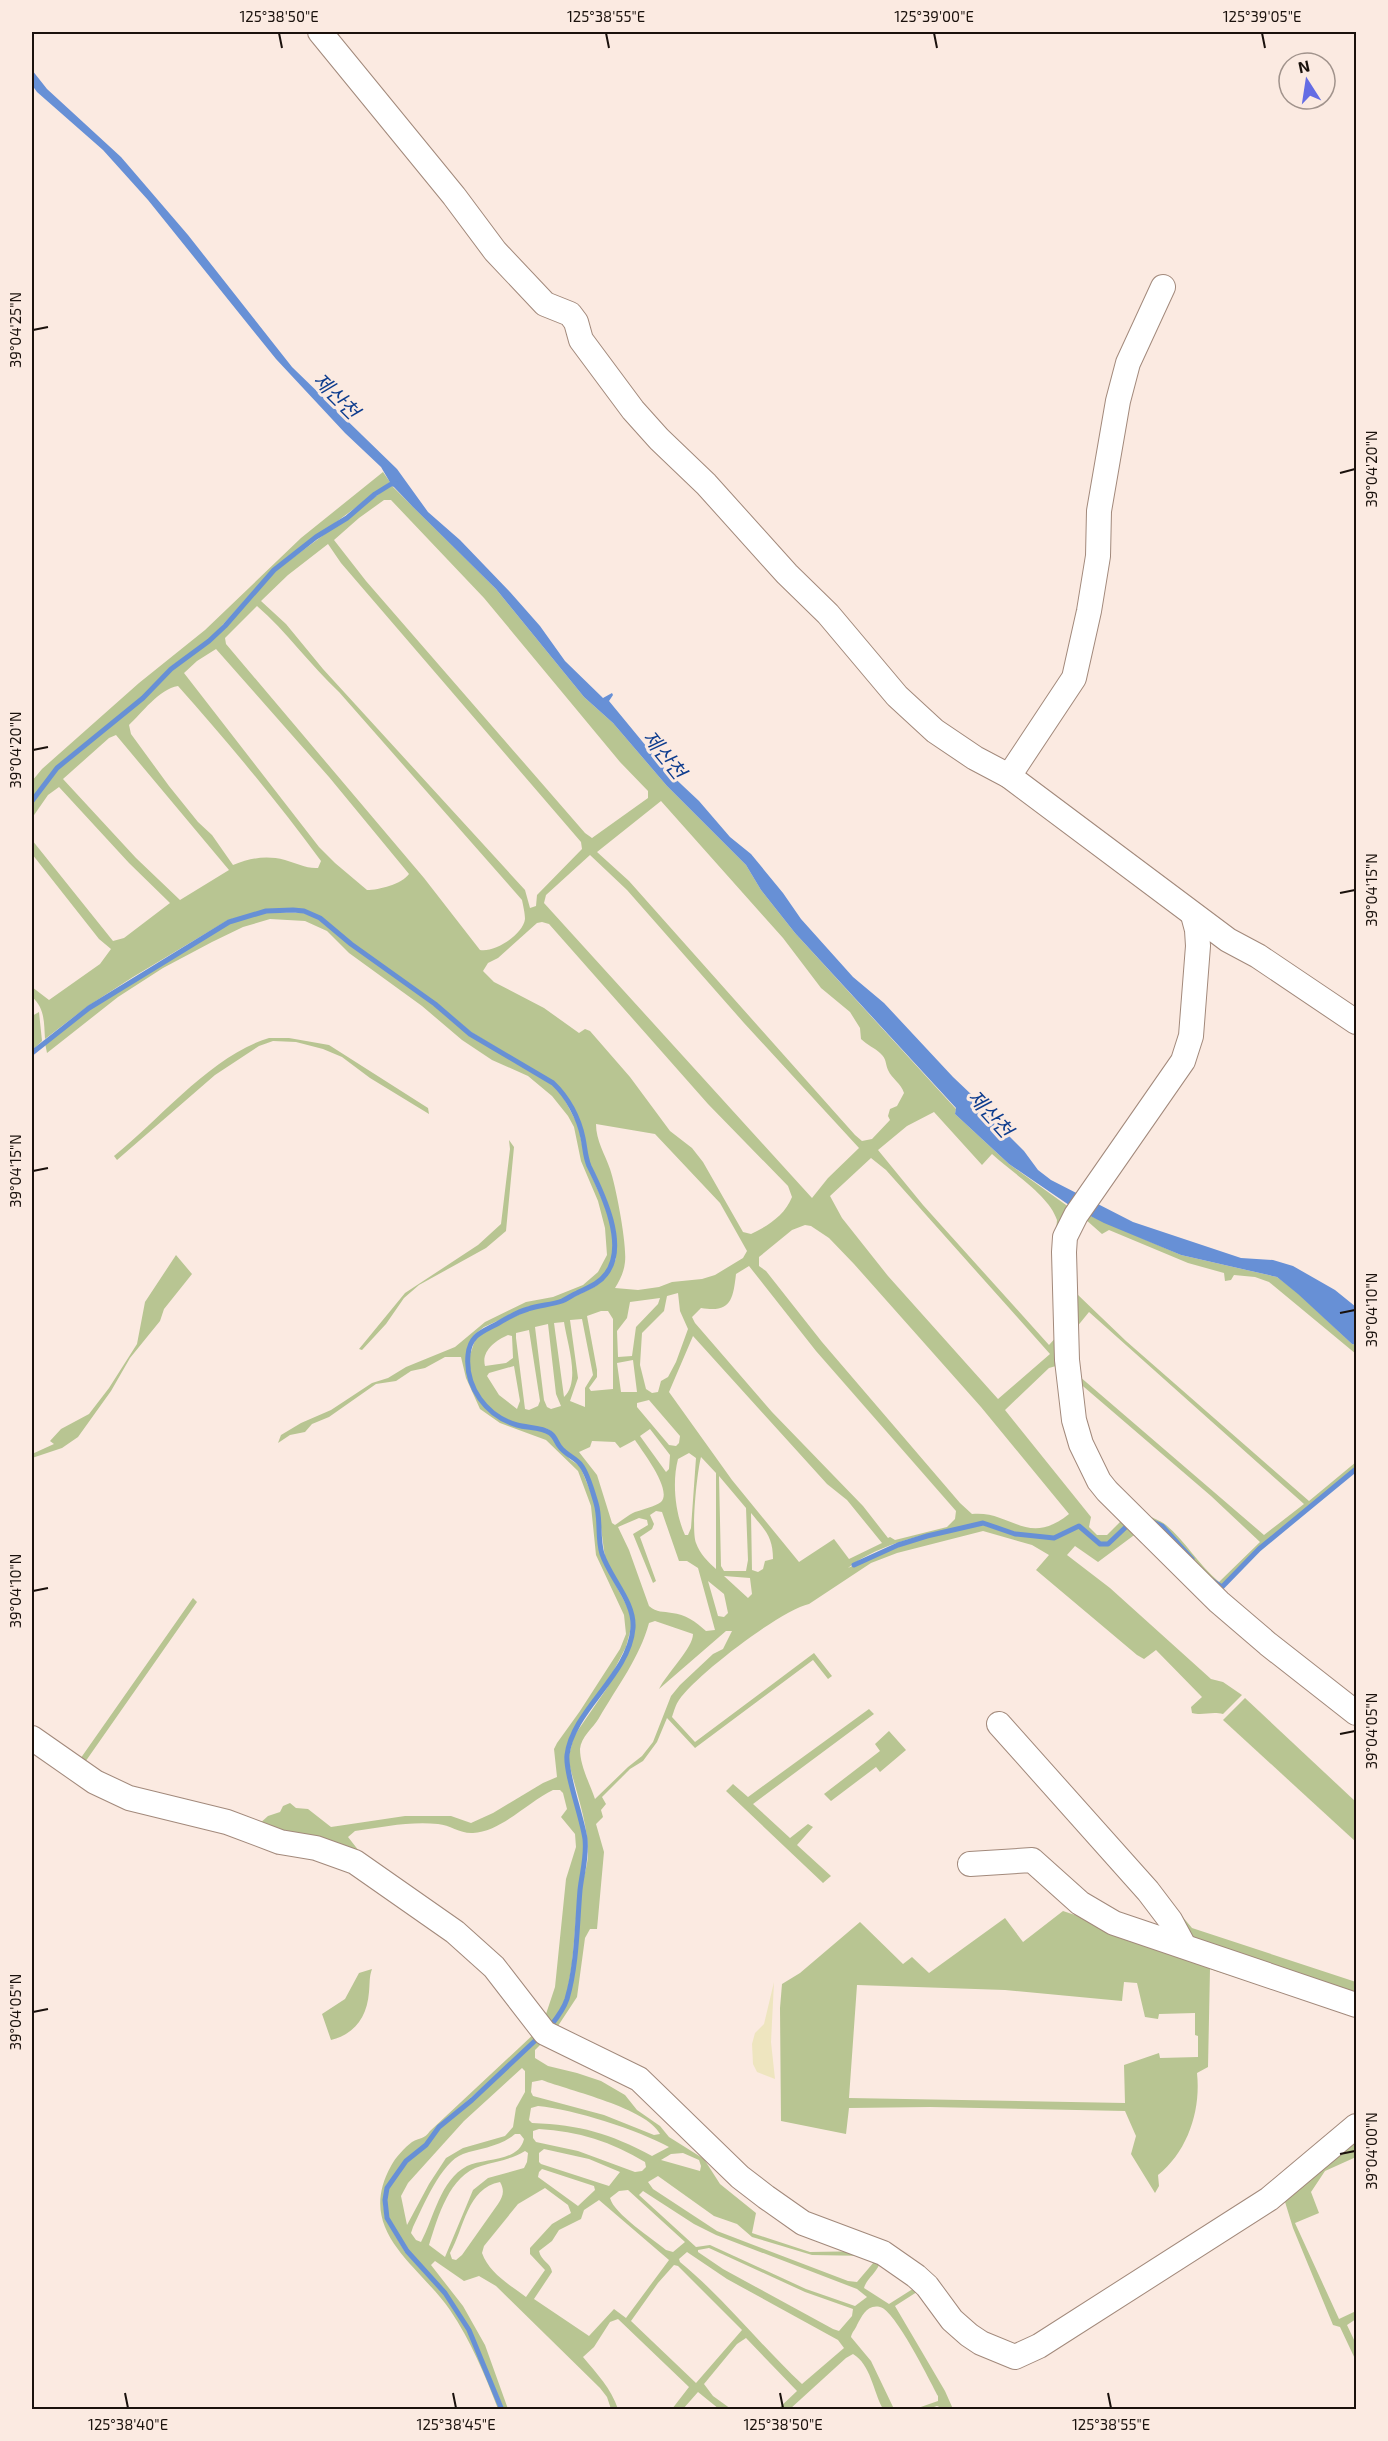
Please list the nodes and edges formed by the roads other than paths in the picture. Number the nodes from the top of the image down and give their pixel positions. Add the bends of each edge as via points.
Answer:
1 (320, 32) edge
2 (1163, 287) dead end
3 (1009, 776) junction
4 (1193, 915) junction
5 (1356, 1022) edge
6 (1356, 1713) edge
7 (999, 1724) dead end
8 (32, 1738) edge
9 (970, 1864) dead end
10 (1184, 1946) junction
11 (1356, 2005) edge
12 (1356, 2126) edge

1 - 3 street via 495,251 545,304 570,314 581,340 659,440 706,484 828,614 913,712 954,745
2 - 3 street via 1128,363 1119,401 1101,500 1098,556 1074,678
3 - 4 street
4 - 5 street
4 - 6 street via 1198,946 1188,1050 1065,1237 1067,1360 1074,1420 1088,1458 1107,1491 1219,1602
7 - 10 street via 1148,1891
8 - 12 street via 95,1782 129,1798 227,1822 280,1842 322,1849 355,1862 455,1932 494,1967 545,2033 639,2079 740,2177 766,2197 803,2223 883,2253 927,2286 969,2336 1015,2357 1039,2346 1269,2199
9 - 10 street via 1032,1860 1080,1904 1114,1923
10 - 11 street

